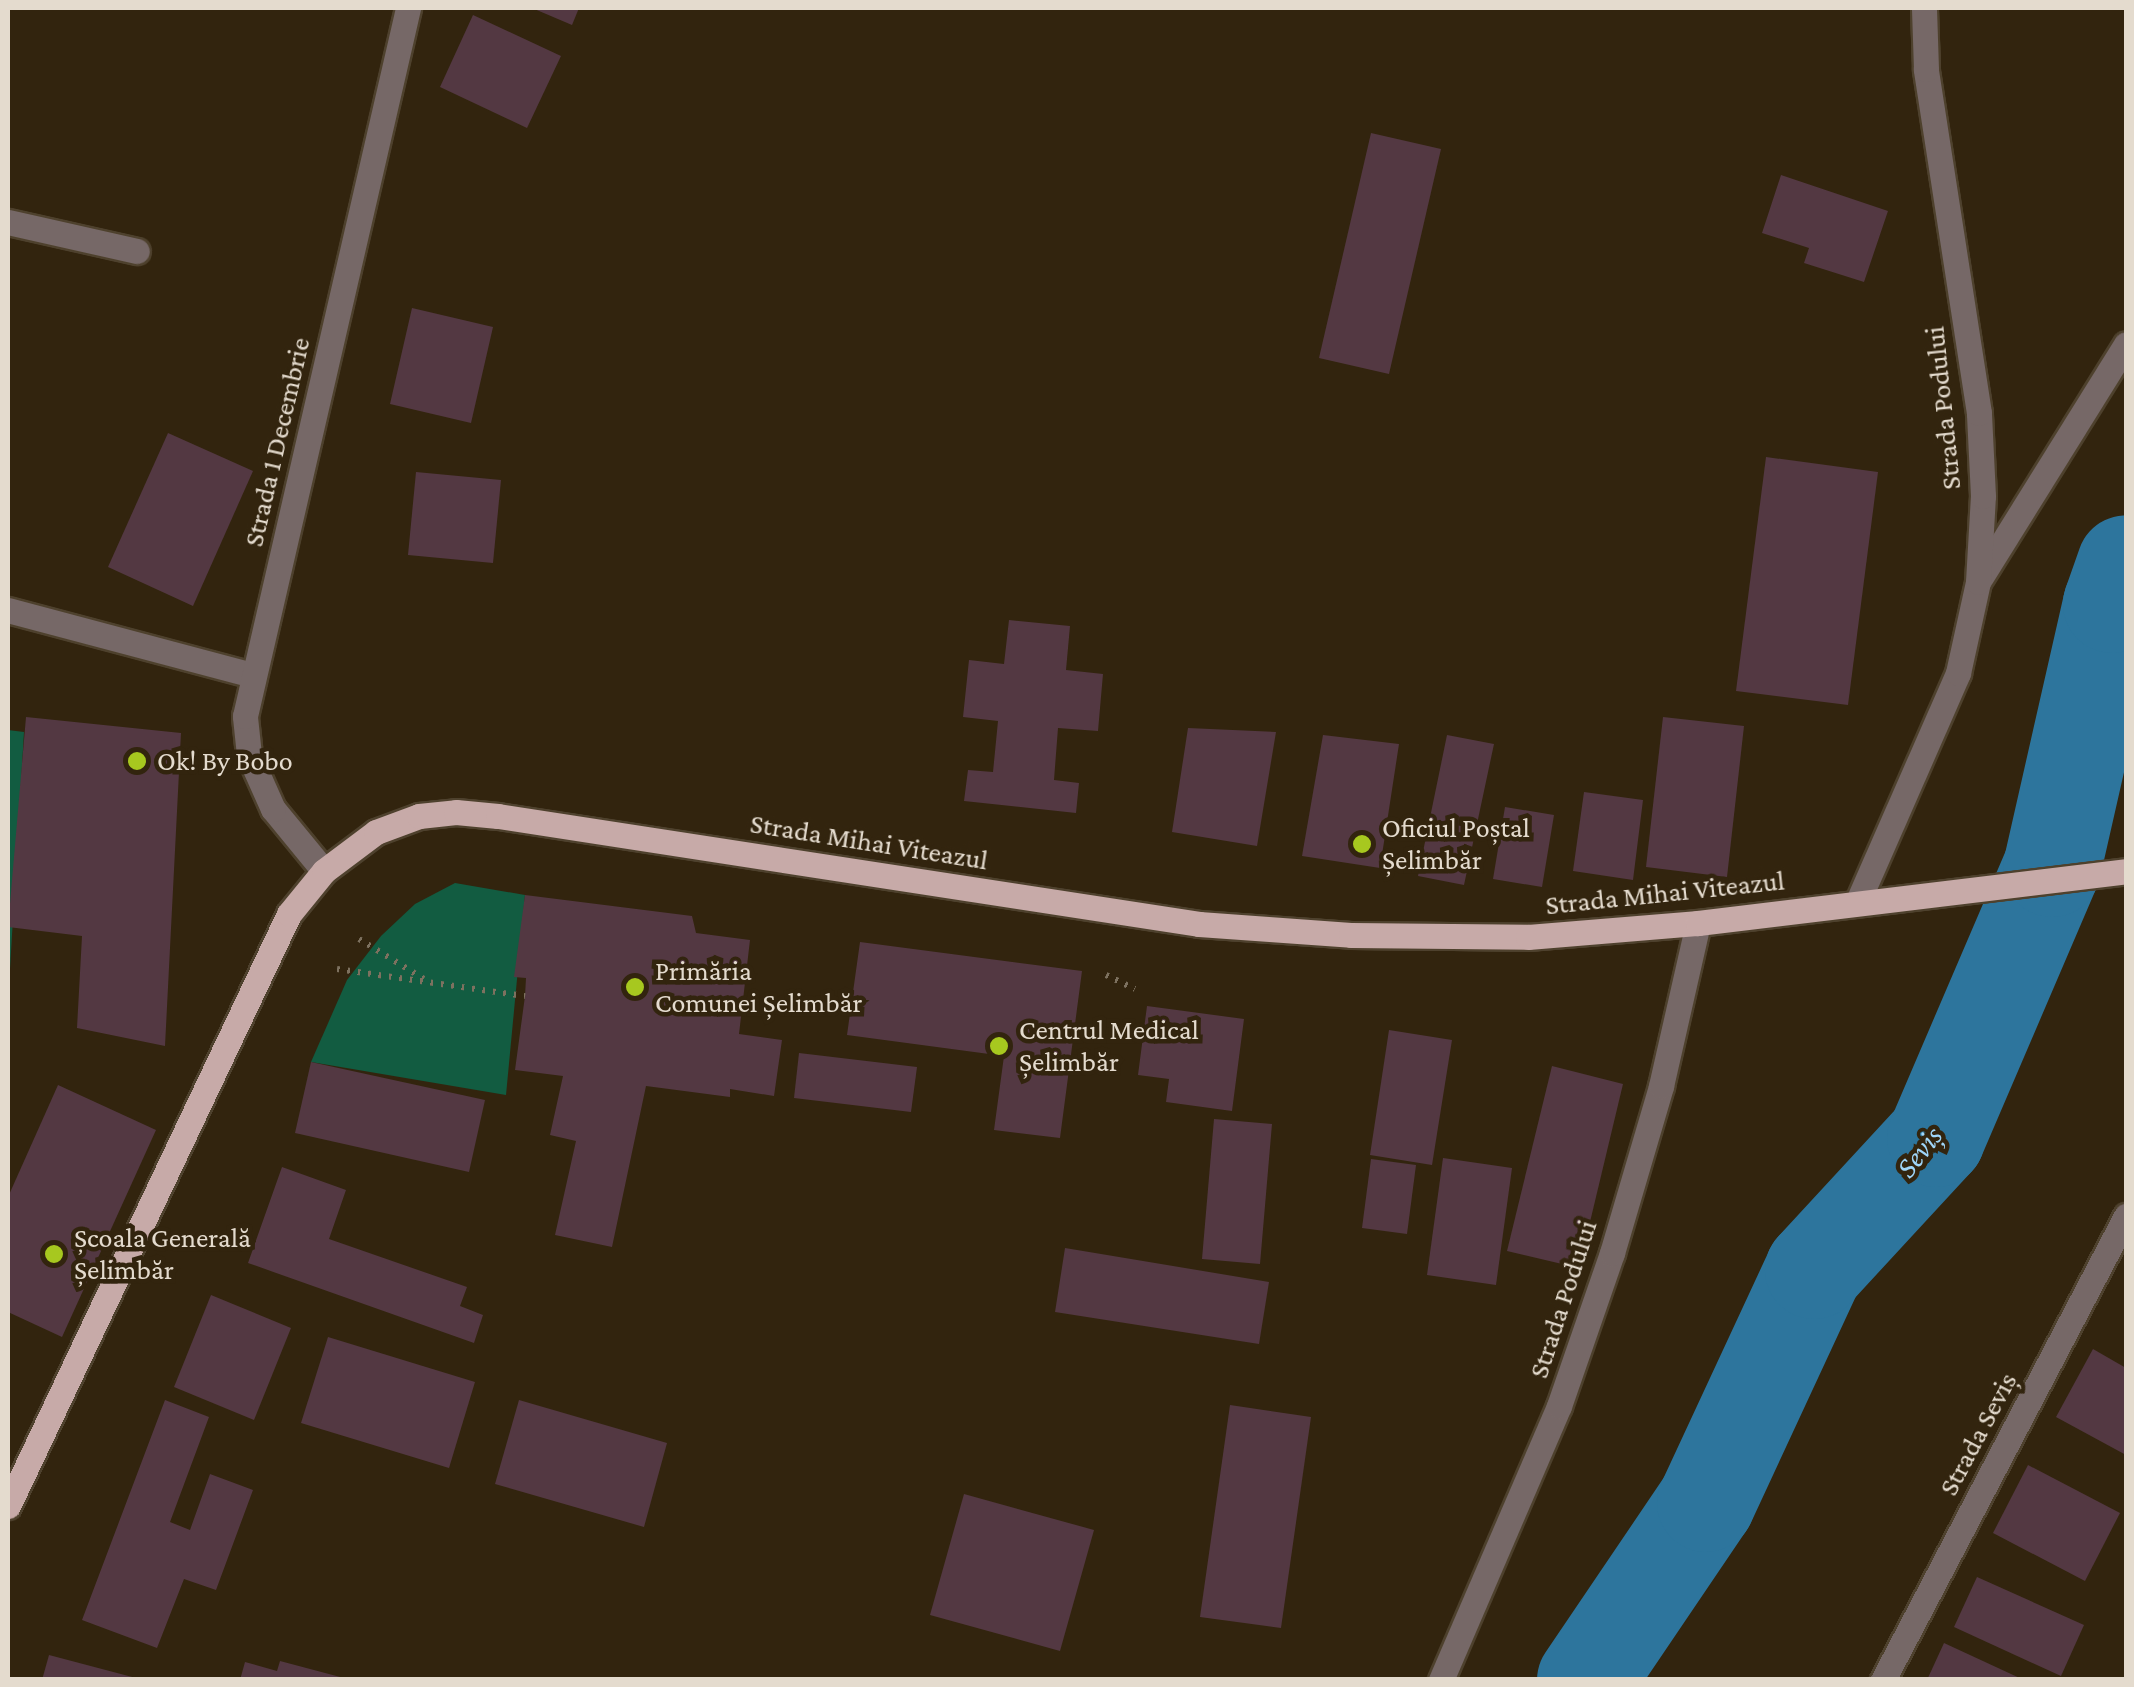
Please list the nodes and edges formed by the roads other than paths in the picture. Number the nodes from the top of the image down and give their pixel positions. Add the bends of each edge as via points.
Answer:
1 (408, 8) edge
2 (1924, 8) edge
3 (8, 222) edge
4 (137, 251) dead end
5 (2126, 344) edge
6 (1978, 582) junction
7 (8, 610) edge
8 (253, 675) junction
9 (2126, 870) edge
10 (324, 871) junction
11 (1858, 901) junction
12 (1698, 923) junction
13 (2126, 1216) edge
14 (8, 1506) edge
15 (1442, 1680) edge
16 (1883, 1680) edge

1 - 8 street, Strada 1 Decembrie
2 - 6 street, Strada Podului via 1926,69 1979,413 1984,496
3 - 4 street
5 - 6 street
6 - 11 street, Strada Podului via 1958,674
7 - 8 street
8 - 10 street, Strada 1 Decembrie via 245,716 249,755 273,808
9 - 11 main road, Strada Mihai Viteazul
10 - 12 main road, Strada Mihai Viteazul via 376,832 419,816 456,812 1199,924 1350,935 1528,937
10 - 14 main road, Strada Mihai Viteazul via 288,914
11 - 12 main road, Strada Mihai Viteazul
12 - 15 street, Strada Podului via 1661,1086 1612,1252 1559,1406
13 - 16 street, Strada Seviș

